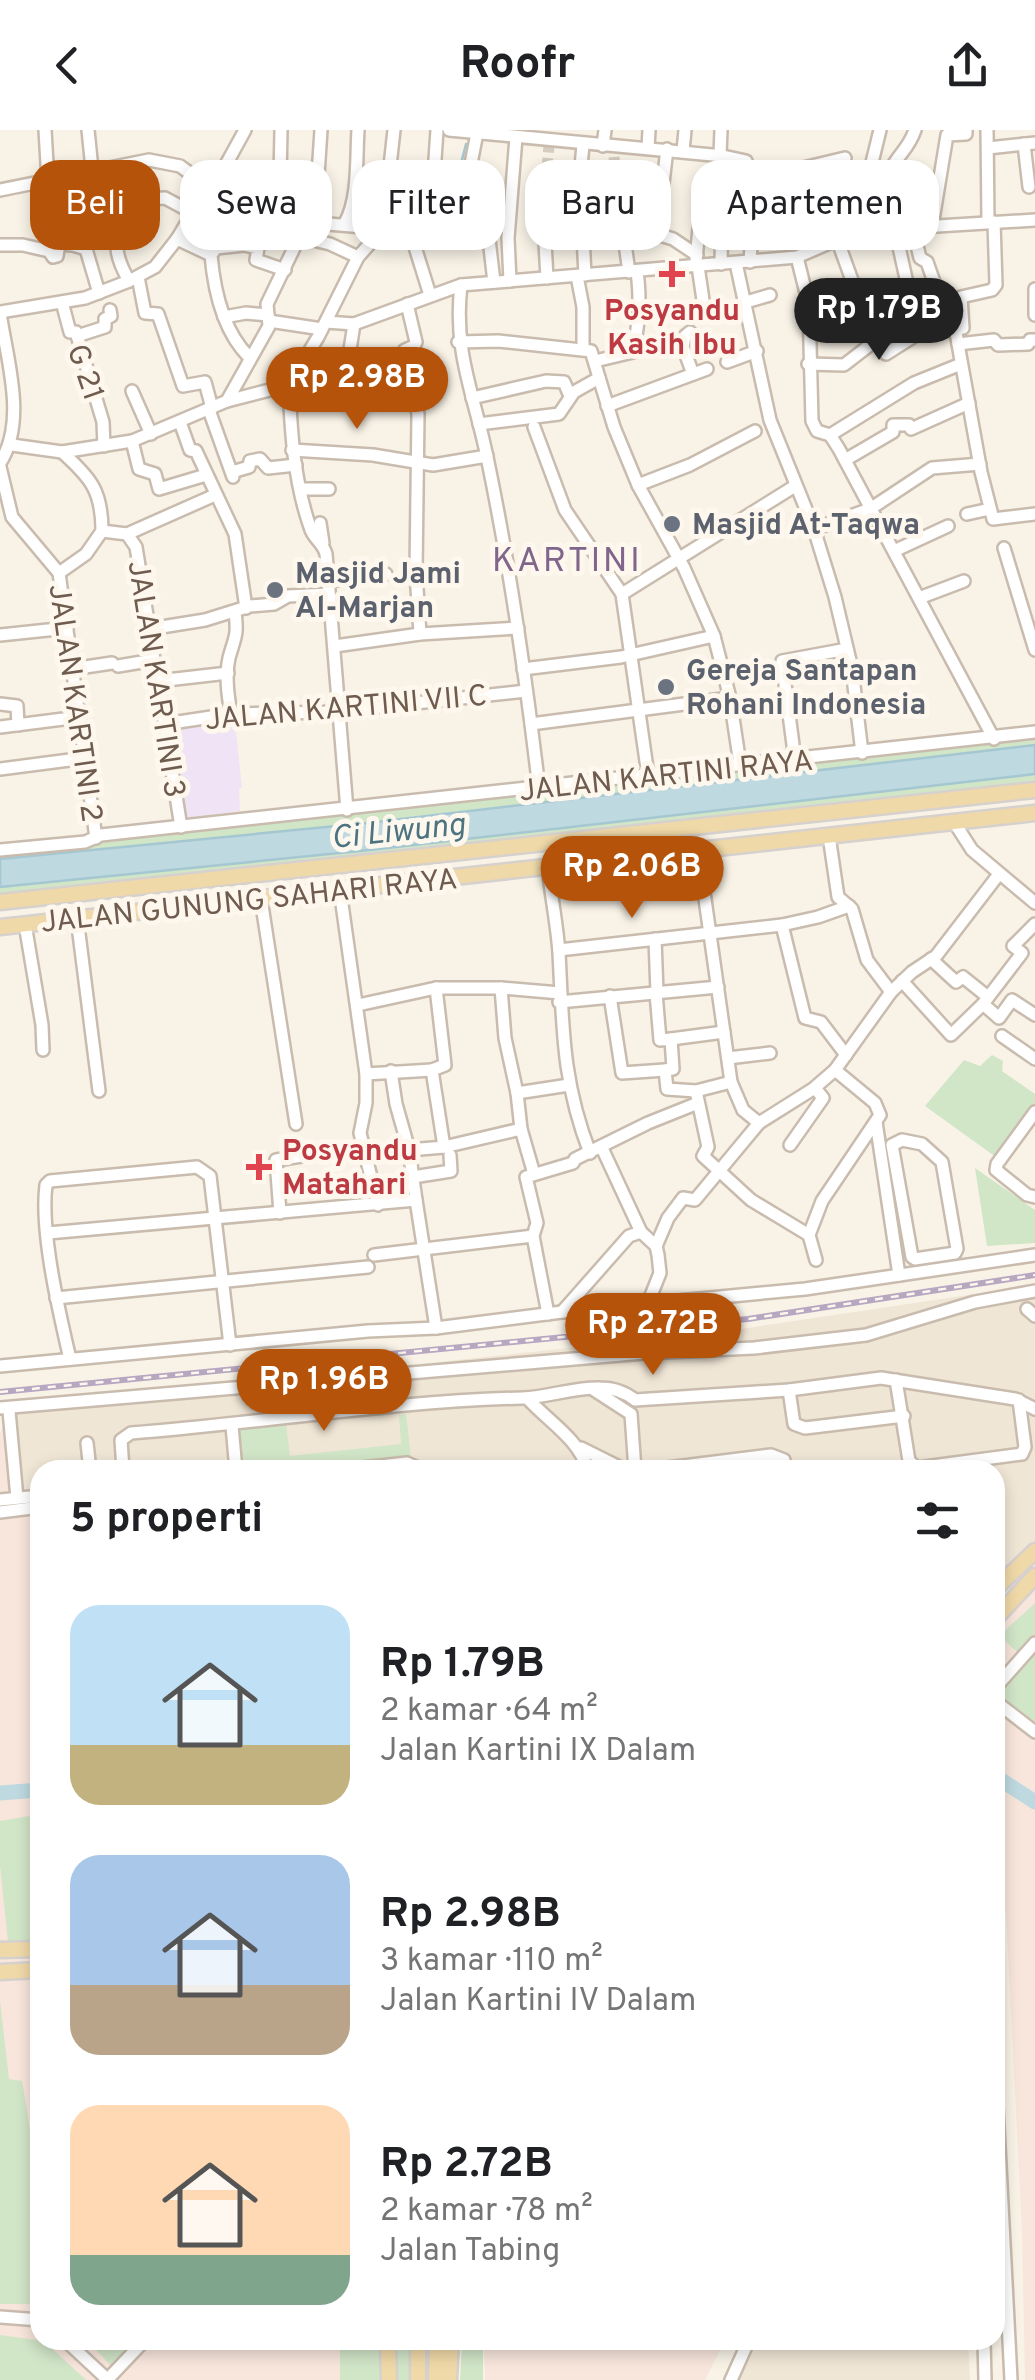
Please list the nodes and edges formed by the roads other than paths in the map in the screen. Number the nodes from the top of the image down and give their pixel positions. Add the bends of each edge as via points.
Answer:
1 (44, 130) edge
2 (88, 130) edge
3 (245, 130) edge
4 (281, 130) edge
5 (321, 130) edge
6 (358, 130) edge
7 (394, 130) edge
8 (436, 130) edge
9 (451, 130) edge
10 (605, 130) edge
11 (649, 130) edge
12 (685, 130) edge
13 (722, 130) edge
14 (880, 130) edge
15 (915, 130) edge
16 (966, 130) edge
17 (987, 130) edge
18 (485, 132) edge
19 (522, 135) edge
20 (575, 139) edge
21 (1030, 144) edge
22 (648, 148) junction
23 (988, 148) junction
24 (610, 150) junction
25 (667, 150) junction
26 (683, 151) junction
27 (721, 155) junction
28 (844, 158) dead end
29 (46, 160) edge
30 (87, 160) edge
31 (227, 160) edge
32 (280, 160) edge
33 (319, 160) edge
34 (390, 160) edge
35 (434, 160) edge
36 (739, 160) edge
37 (836, 160) edge
38 (873, 160) edge
39 (899, 160) edge
40 (30, 184) edge
41 (939, 184) edge
42 (1029, 188) dead end
43 (0, 190) edge
44 (1035, 220) edge
45 (991, 222) junction
46 (332, 223) edge
47 (345, 224) junction
48 (352, 225) edge
49 (939, 226) edge
50 (180, 234) edge
51 (177, 239) junction
52 (0, 245) edge
53 (332, 245) edge
54 (30, 247) edge
55 (86, 250) edge
56 (116, 250) edge
57 (292, 250) edge
58 (364, 250) edge
59 (416, 250) edge
60 (546, 250) edge
61 (629, 250) edge
62 (698, 250) edge
63 (746, 250) edge
64 (813, 250) edge
65 (844, 250) edge
66 (899, 250) edge
67 (918, 250) edge
68 (211, 255) junction
69 (358, 257) junction
70 (797, 257) junction
71 (743, 262) junction
72 (697, 263) junction
73 (721, 264) junction
74 (285, 270) junction
75 (633, 271) junction
76 (581, 275) junction
77 (547, 278) junction
78 (134, 279) junction
79 (510, 281) junction
80 (494, 282) junction
81 (461, 285) junction
82 (1035, 289) edge
83 (99, 293) junction
84 (430, 295) junction
85 (770, 295) dead end
86 (62, 302) junction
87 (746, 302) junction
88 (407, 304) junction
89 (809, 305) junction
90 (704, 308) dead end
91 (110, 310) dead end
92 (0, 313) edge
93 (1035, 315) edge
94 (224, 316) junction
95 (269, 318) junction
96 (354, 324) junction
97 (324, 326) junction
98 (690, 332) dead end
99 (77, 336) junction
100 (957, 337) junction
101 (1035, 340) edge
102 (458, 342) junction
103 (583, 348) junction
104 (757, 351) junction
105 (886, 354) dead end
106 (249, 357) junction
107 (596, 361) junction
108 (728, 362) dead end
109 (808, 364) junction
110 (961, 364) junction
111 (706, 369) dead end
112 (693, 374) junction
113 (599, 378) junction
114 (290, 386) junction
115 (132, 391) dead end
116 (570, 396) junction
117 (472, 398) junction
118 (226, 401) junction
119 (969, 403) junction
120 (606, 406) junction
121 (210, 410) junction
122 (180, 422) junction
123 (533, 422) junction
124 (480, 424) junction
125 (755, 431) dead end
126 (823, 433) junction
127 (152, 434) junction
128 (132, 442) junction
129 (12, 445) junction
130 (104, 446) junction
131 (292, 450) junction
132 (62, 452) junction
133 (487, 456) junction
134 (845, 460) junction
135 (296, 464) junction
136 (416, 464) junction
137 (980, 464) junction
138 (0, 465) edge
139 (206, 475) junction
140 (638, 485) junction
141 (794, 486) junction
142 (330, 488) dead end
143 (301, 489) junction
144 (215, 495) junction
145 (990, 509) junction
146 (870, 510) junction
147 (966, 514) dead end
148 (1035, 514) edge
149 (320, 523) dead end
150 (948, 526) dead end
151 (814, 529) junction
152 (102, 531) junction
153 (126, 534) junction
154 (323, 543) junction
155 (1004, 548) dead end
156 (894, 551) junction
157 (676, 557) junction
158 (59, 573) junction
159 (386, 574) dead end
160 (964, 581) dead end
161 (328, 588) junction
162 (622, 594) junction
163 (919, 598) junction
164 (240, 610) junction
165 (67, 628) junction
166 (518, 628) junction
167 (149, 629) junction
168 (420, 634) junction
169 (0, 636) edge
170 (714, 636) junction
171 (334, 646) junction
172 (847, 649) junction
173 (1035, 650) edge
174 (630, 656) junction
175 (154, 660) junction
176 (72, 668) junction
177 (523, 669) junction
178 (228, 674) junction
179 (158, 681) junction
180 (526, 691) junction
181 (730, 698) junction
182 (0, 704) edge
183 (341, 711) junction
184 (640, 711) junction
185 (231, 714) junction
186 (79, 717) junction
187 (165, 724) junction
188 (531, 724) junction
189 (18, 725) junction
190 (0, 727) edge
191 (1035, 732) edge
192 (994, 739) junction
193 (862, 754) junction
194 (86, 758) junction
195 (795, 760) junction
196 (740, 764) junction
197 (0, 769) edge
198 (648, 774) junction
199 (539, 790) junction
200 (1035, 790) edge
201 (347, 810) junction
202 (1035, 813) edge
203 (954, 822) junction
204 (182, 827) junction
205 (829, 836) junction
206 (96, 838) junction
207 (0, 850) edge
208 (698, 850) junction
209 (548, 868) junction
210 (999, 874) junction
211 (340, 890) junction
212 (261, 898) junction
213 (0, 902) edge
214 (1035, 903) edge
215 (850, 906) junction
216 (78, 918) junction
217 (25, 924) junction
218 (1035, 924) edge
219 (782, 925) junction
220 (0, 927) edge
221 (709, 932) junction
222 (655, 939) junction
223 (559, 950) junction
224 (932, 960) junction
225 (902, 981) junction
226 (718, 986) junction
227 (436, 988) junction
228 (501, 988) junction
229 (892, 992) junction
230 (656, 993) junction
231 (610, 996) junction
232 (560, 998) junction
233 (986, 1000) junction
234 (358, 1006) junction
235 (1035, 1015) edge
236 (724, 1032) junction
237 (1002, 1036) dead end
238 (671, 1039) junction
239 (43, 1050) dead end
240 (770, 1053) dead end
241 (846, 1054) junction
242 (728, 1058) junction
243 (1035, 1059) edge
244 (432, 1070) junction
245 (664, 1070) junction
246 (834, 1070) junction
247 (391, 1071) junction
248 (366, 1074) junction
249 (731, 1082) junction
250 (569, 1084) junction
251 (815, 1088) junction
252 (100, 1090) dead end
253 (518, 1092) junction
254 (697, 1097) junction
255 (1035, 1112) edge
256 (876, 1122) junction
257 (758, 1123) junction
258 (296, 1124) dead end
259 (521, 1130) junction
260 (790, 1144) dead end
261 (354, 1148) dead end
262 (409, 1150) junction
263 (447, 1151) junction
264 (596, 1151) junction
265 (720, 1172) junction
266 (534, 1174) junction
267 (413, 1177) junction
268 (1035, 1197) edge
269 (416, 1200) junction
270 (378, 1205) junction
271 (280, 1213) junction
272 (215, 1219) junction
273 (641, 1232) junction
274 (48, 1233) junction
275 (809, 1235) junction
276 (533, 1236) junction
277 (656, 1246) junction
278 (423, 1248) junction
279 (1035, 1255) edge
280 (934, 1256) junction
281 (816, 1260) dead end
282 (935, 1270) junction
283 (899, 1275) junction
284 (223, 1282) junction
285 (1035, 1291) edge
286 (56, 1298) junction
287 (648, 1303) junction
288 (555, 1313) junction
289 (436, 1328) junction
290 (230, 1345) junction
291 (70, 1359) junction
292 (0, 1366) edge
293 (896, 1380) junction
294 (789, 1390) junction
295 (527, 1398) junction
296 (1018, 1400) junction
297 (631, 1404) junction
298 (5, 1409) edge
299 (1035, 1409) edge
300 (904, 1416) junction
301 (232, 1426) junction
302 (87, 1444) dead end
303 (581, 1448) junction
304 (89, 1460) edge
305 (121, 1460) edge
306 (235, 1460) edge
307 (585, 1460) edge
308 (605, 1460) edge
309 (634, 1460) edge
310 (731, 1460) edge
311 (784, 1460) edge
312 (909, 1460) edge
313 (972, 1460) edge
314 (30, 1497) edge
315 (17, 1498) junction
316 (0, 1500) edge
317 (30, 1508) edge
318 (0, 1512) edge
319 (1035, 1551) edge
320 (1035, 1576) edge
321 (1005, 1579) edge
322 (1005, 1608) edge
323 (1035, 1642) edge
324 (1005, 1676) edge
325 (1005, 1709) edge
326 (1035, 1732) edge
327 (30, 1948) edge
328 (0, 1950) edge
329 (30, 1970) edge
330 (0, 1972) edge
331 (1005, 2306) edge
332 (0, 2317) edge
333 (30, 2319) edge
334 (76, 2350) edge
335 (136, 2350) edge
336 (388, 2350) edge
337 (418, 2350) edge
338 (437, 2350) edge
339 (450, 2350) edge
340 (744, 2350) edge
341 (984, 2350) edge
342 (108, 2380) edge
343 (389, 2380) edge
344 (418, 2380) edge
345 (436, 2380) edge
346 (449, 2380) edge
347 (731, 2380) edge
348 (985, 2380) edge
349 (1011, 2380) edge

1 - 29 street
2 - 30 street
3 - 31 street
4 - 32 street
5 - 33 street
6 - 47 street
7 - 34 street
8 - 35 street
9 - 18 street
10 - 24 street
11 - 22 street
12 - 26 street
13 - 27 street
14 - 38 street
15 - 39 street
16 - 41 street via 947,135
17 - 23 street
18 - 19 street
18 - 80 street via 469,174 469,216 487,222
19 - 20 street via 550,144
19 - 79 street via 508,238
20 - 24 street
20 - 76 street
21 - 23 street
21 - 42 street
22 - 24 street
22 - 25 street
23 - 45 street
25 - 26 street
25 - 72 street via 657,234
26 - 27 street
27 - 36 street
27 - 73 street
28 - 37 street
40 - 43 street
44 - 45 street
45 - 49 street
45 - 100 street via 996,285 961,297 964,326
46 - 47 street
47 - 48 street
50 - 51 street
51 - 68 street
51 - 78 street via 155,267
52 - 54 street
53 - 69 street
55 - 83 street
56 - 78 street
57 - 74 street
58 - 69 street
59 - 84 street
60 - 77 street
61 - 75 street
62 - 72 street
63 - 71 street
64 - 70 street
65 - 89 street via 857,294
66 - 109 street via 907,284 890,293 894,306 882,313 879,338 844,366
67 - 100 street via 940,300 950,300
68 - 74 street via 216,248 250,246 258,248 257,260
68 - 94 street
69 - 97 street
70 - 71 street
70 - 89 street
71 - 73 street
71 - 87 street
72 - 73 street
72 - 75 street
72 - 90 street
74 - 95 street via 270,295
75 - 76 street
75 - 107 street via 641,313 634,350
76 - 77 street
76 - 103 street
77 - 79 street
78 - 83 street
78 - 121 street via 146,313 158,314 183,386 205,382
79 - 80 street
80 - 81 street
81 - 84 street
81 - 102 street
82 - 93 street
83 - 86 street
84 - 88 street
85 - 87 street
86 - 92 street
86 - 99 street, G 21
87 - 104 street
88 - 96 street
88 - 136 street via 416,342 405,350 416,402
89 - 109 street
91 - 99 street via 105,327
92 - 129 street via 12,389
94 - 95 street
94 - 106 street
95 - 97 street
95 - 106 street
96 - 97 street
96 - 114 street via 344,394
97 - 114 street
98 - 112 street via 684,347
99 - 130 street, G 21
100 - 101 street via 998,345
100 - 105 street via 916,336
100 - 110 street
102 - 103 street
102 - 117 street
103 - 107 street
104 - 108 street
104 - 141 street via 770,420
106 - 118 street
107 - 113 street
109 - 126 street via 812,421
110 - 119 street
110 - 126 street
111 - 112 street
112 - 120 street
113 - 116 street
113 - 120 street
114 - 118 street
114 - 131 street
115 - 127 street
116 - 117 street via 564,382 546,381
116 - 123 street via 559,414
117 - 124 street
118 - 121 street
119 - 134 street via 911,429 893,425 893,432
119 - 137 street
120 - 140 street
121 - 122 street
121 - 135 street via 232,475 250,461 268,468
122 - 127 street
122 - 139 street
123 - 124 street
123 - 162 street via 575,529
124 - 133 street
125 - 140 street
126 - 134 street
127 - 128 street
128 - 130 street
128 - 139 street via 139,469 154,474 159,489
129 - 132 street
129 - 138 street
130 - 132 street
131 - 135 street
131 - 136 street
132 - 152 street, JALAN KARTINI 3 via 97,491
133 - 136 street
133 - 166 street
134 - 146 street
135 - 143 street
136 - 168 street
137 - 145 street
137 - 146 street via 932,468
138 - 158 street, JALAN KARTINI 2 via 12,517
139 - 144 street
140 - 157 street
141 - 151 street
141 - 157 street
142 - 143 street
143 - 154 street via 310,531
144 - 153 street
144 - 164 street via 235,534
145 - 147 street
145 - 148 street via 994,520
146 - 151 street
146 - 156 street
149 - 154 street
150 - 156 street
151 - 172 street
152 - 153 street, JALAN KARTINI 3
152 - 158 street via 86,554
153 - 167 street, JALAN KARTINI 3 via 136,547
154 - 161 street
155 - 173 street
156 - 163 street
157 - 162 street
157 - 170 street
158 - 165 street, JALAN KARTINI 2
159 - 161 street
160 - 163 street
161 - 164 street
161 - 171 street
162 - 174 street
163 - 192 street
164 - 167 street
164 - 178 street
165 - 169 street
165 - 176 street, JALAN KARTINI 2
166 - 168 street
166 - 177 street
167 - 175 street, JALAN KARTINI 3
168 - 171 street
170 - 174 street
170 - 181 street
171 - 183 street
172 - 193 street
172 - 195 street via 782,661
174 - 177 street
174 - 184 street
175 - 176 street
175 - 179 street, JALAN KARTINI 3
176 - 186 street, JALAN KARTINI 2
177 - 180 street
178 - 179 street
178 - 185 street
179 - 187 street, JALAN KARTINI 3
180 - 183 street, JALAN KARTINI VII C
180 - 188 street
181 - 184 street
181 - 196 street
182 - 189 street via 17,706
183 - 185 street, JALAN KARTINI VII C
183 - 201 street
184 - 188 street
184 - 198 street
185 - 187 street, JALAN KARTINI VII C
186 - 189 street
186 - 194 street, JALAN KARTINI 2
187 - 204 street, JALAN KARTINI 3
188 - 199 street
189 - 190 street
191 - 192 street, JALAN KARTINI RAYA
192 - 193 street, JALAN KARTINI RAYA
193 - 195 street, JALAN KARTINI RAYA
194 - 197 street
194 - 206 street, JALAN KARTINI 2
195 - 196 street, JALAN KARTINI RAYA
196 - 198 street, JALAN KARTINI RAYA
198 - 199 street, JALAN KARTINI RAYA
199 - 201 street, JALAN KARTINI RAYA
200 - 213 main road, JALAN GUNUNG SAHARI RAYA
201 - 204 street, JALAN KARTINI RAYA
202 - 203 main road, JALAN GUNUNG SAHARI RAYA
203 - 205 main road, JALAN GUNUNG SAHARI RAYA
203 - 210 street
204 - 206 street, JALAN KARTINI RAYA
205 - 208 main road, JALAN GUNUNG SAHARI RAYA
205 - 215 street via 838,898
206 - 207 street, JALAN KARTINI RAYA
208 - 209 main road, JALAN GUNUNG SAHARI RAYA
208 - 221 street
209 - 211 main road, JALAN GUNUNG SAHARI RAYA
209 - 223 street
210 - 214 street
210 - 224 street
211 - 212 main road, JALAN GUNUNG SAHARI RAYA
211 - 234 street
212 - 216 main road, JALAN GUNUNG SAHARI RAYA
212 - 258 street
215 - 219 street
215 - 229 street via 867,960
216 - 217 main road, JALAN GUNUNG SAHARI RAYA
216 - 252 street
217 - 220 main road, JALAN GUNUNG SAHARI RAYA
217 - 239 street
218 - 233 street via 1013,946 1022,952
219 - 221 street
219 - 241 street via 806,1018 821,1022
221 - 222 street
221 - 226 street
222 - 223 street
222 - 230 street
223 - 232 street
224 - 225 street
224 - 233 street via 956,982 964,977
225 - 229 street
225 - 233 street via 951,1035
226 - 230 street
226 - 236 street
227 - 228 street
227 - 234 street
227 - 244 street via 445,1065
228 - 232 street
228 - 253 street
229 - 241 street
230 - 231 street
230 - 238 street via 660,1040
231 - 232 street
231 - 245 street via 622,1073
232 - 250 street
233 - 235 street via 999,1018 1012,1000
234 - 248 street
236 - 238 street
236 - 242 street
237 - 243 street
238 - 245 street via 673,1069
240 - 242 street
241 - 246 street
242 - 249 street
244 - 247 street
244 - 263 street
245 - 254 street via 668,1090
246 - 251 street
246 - 256 street via 876,1104
247 - 248 street
247 - 262 street
248 - 270 street via 360,1134
249 - 254 street
249 - 257 street via 742,1110
250 - 253 street
250 - 264 street via 579,1130
251 - 257 street
251 - 260 street via 823,1098
253 - 259 street
254 - 264 street
254 - 265 street via 708,1147 703,1155
255 - 268 street via 996,1168
256 - 275 street via 834,1179
256 - 283 street
257 - 265 street
259 - 263 street
259 - 266 street
261 - 271 street via 280,1158
262 - 263 street
262 - 267 street
263 - 267 street via 451,1171
264 - 266 street
264 - 273 street
265 - 275 street
265 - 277 street via 695,1200 683,1198
266 - 276 street via 526,1178 537,1223
267 - 269 street
269 - 270 street
269 - 278 street
270 - 271 street
271 - 272 street
272 - 274 street
272 - 274 street via 210,1176 196,1167 50,1181 44,1189
272 - 284 street
273 - 277 street
273 - 288 street via 629,1236
274 - 286 street
275 - 281 street
276 - 278 street
276 - 288 street
277 - 287 street via 660,1273
278 - 284 street
278 - 289 street
279 - 282 street
280 - 280 street via 957,1249 942,1162 922,1144 896,1142 912,1257
280 - 282 street
282 - 283 street
283 - 287 street
284 - 286 street
284 - 290 street
285 - 298 street via 866,1335 754,1348
286 - 291 street
287 - 288 street
288 - 289 street
289 - 290 street
290 - 291 street
291 - 292 street
293 - 294 street
293 - 296 street
293 - 300 street
294 - 297 street
294 - 300 street via 794,1424 806,1428
295 - 297 street via 590,1388
295 - 301 street
295 - 303 street
296 - 299 street
296 - 313 street via 1022,1454
297 - 309 street
298 - 315 street
300 - 312 street
301 - 305 street via 131,1433 122,1440
301 - 306 street
302 - 304 street
303 - 307 street
303 - 308 street
310 - 311 street
314 - 315 street
315 - 316 street
317 - 318 street
319 - 321 main road
320 - 322 main road
323 - 324 street
325 - 326 street
327 - 328 main road
329 - 330 main road
331 - 349 street
332 - 333 street
334 - 342 street
335 - 342 street
336 - 343 main road
337 - 344 main road
338 - 345 main road
339 - 346 main road
340 - 347 street
341 - 348 street

